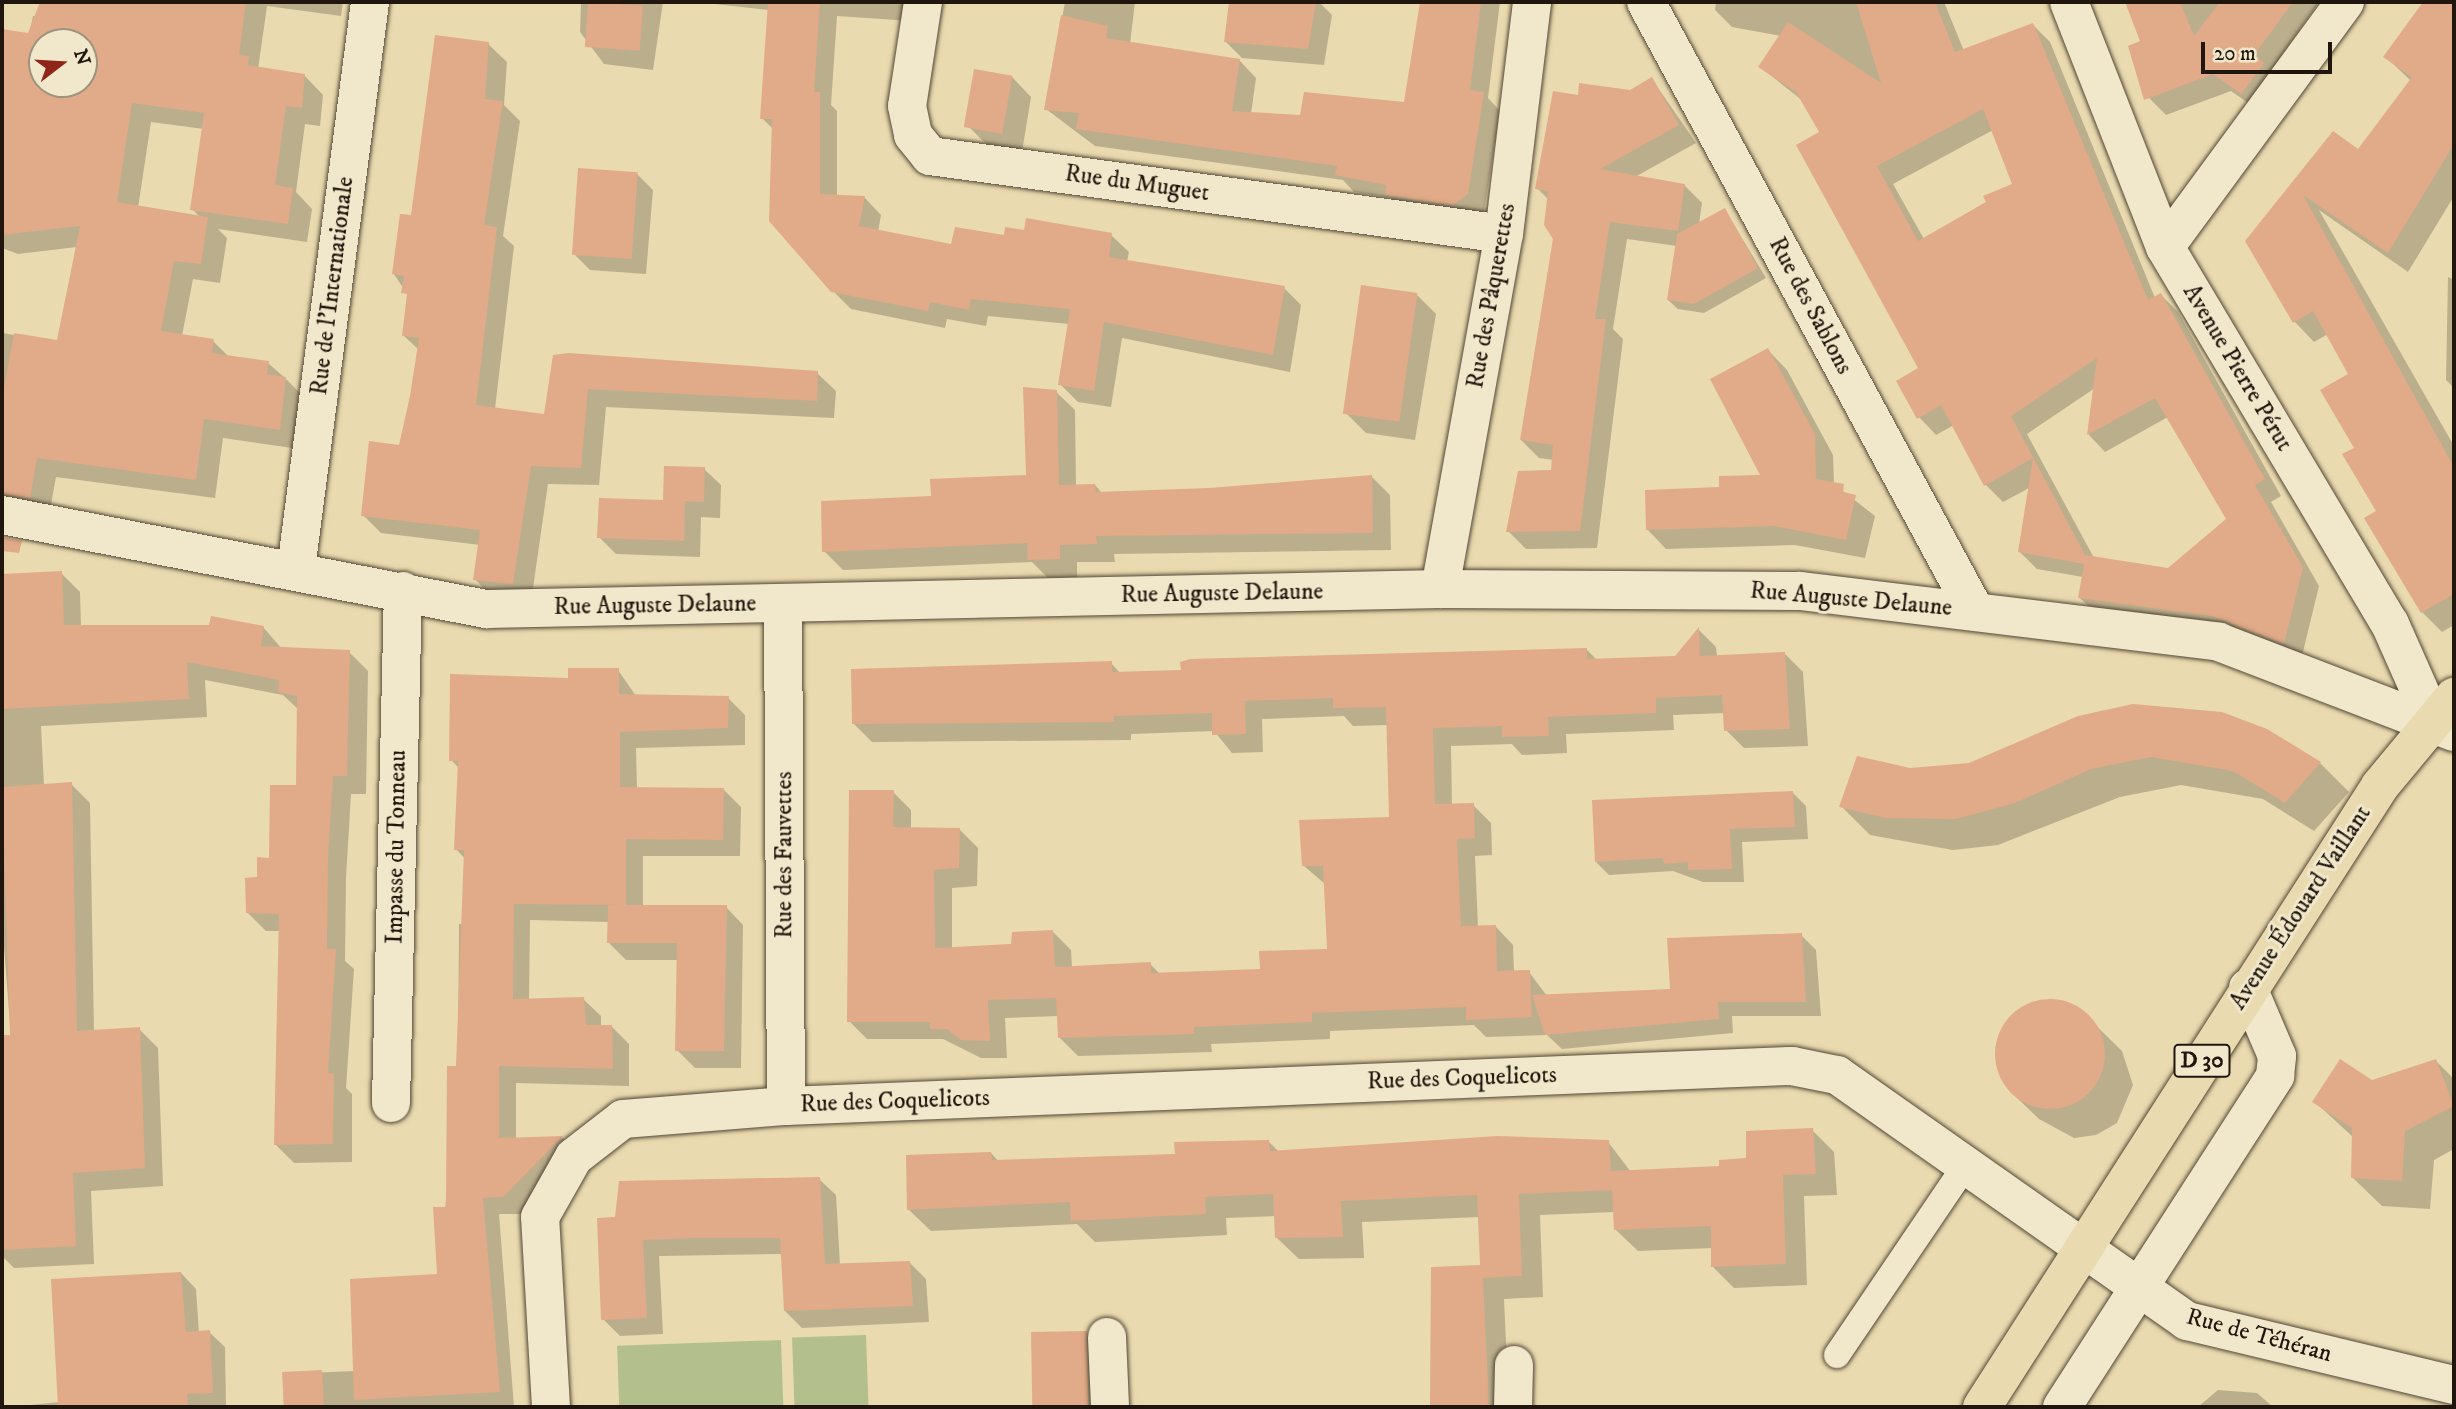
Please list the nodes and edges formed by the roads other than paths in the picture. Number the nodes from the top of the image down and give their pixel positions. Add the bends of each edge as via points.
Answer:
1 (370, 2) edge
2 (923, 2) edge
3 (1532, 2) edge
4 (1646, 2) edge
5 (2069, 2) edge
6 (2345, 2) edge
7 (1504, 234) junction
8 (2165, 247) junction
9 (2, 514) edge
10 (296, 569) junction
11 (1440, 589) junction
12 (403, 591) junction
13 (783, 604) junction
14 (1975, 611) junction
15 (2448, 713) edge
16 (2248, 988) junction
17 (391, 1103) dead end
18 (786, 1106) junction
19 (1965, 1166) junction
20 (2082, 1248) junction
21 (2136, 1289) junction
22 (1107, 1337) dead end
23 (1837, 1355) dead end
24 (1514, 1365) dead end
25 (2454, 1385) edge
26 (551, 1407) edge
27 (1110, 1407) edge
28 (1513, 1407) edge
29 (1982, 1407) edge
30 (2063, 1407) edge

1 - 10 street, Rue de l'Internationale
2 - 7 street, Rue du Muguet via 907,106 913,135 930,156
3 - 7 street, Rue des Pâquerettes
4 - 14 street, Rue des Sablons
5 - 8 street, Avenue Pierre Pérut
6 - 8 street
7 - 11 street, Rue des Pâquerettes
8 - 15 street, Avenue Pierre Pérut
9 - 10 street, Rue Auguste Delaune
10 - 12 street, Rue Auguste Delaune
11 - 13 street, Rue Auguste Delaune
11 - 14 street, Rue Auguste Delaune via 1800,592
12 - 13 street, Rue Auguste Delaune via 486,609
12 - 17 street, Impasse du Tonneau
13 - 18 street, Rue des Fauvettes
14 - 15 street, Rue Auguste Delaune via 2219,642
15 - 16 main road, Avenue Édouard Vaillant / D 30 via 2380,786
16 - 20 main road, Avenue Édouard Vaillant / D 30
16 - 21 street via 2277,1056 2275,1076
18 - 19 street, Rue des Coquelicots via 1793,1066 1836,1075
18 - 26 street, Rue des Coquelicots via 623,1119 574,1157 540,1217
19 - 20 street, Rue des Coquelicots
19 - 23 lane
20 - 21 street, Rue de Téhéran
20 - 29 main road, Avenue Édouard Vaillant / D 30
21 - 25 street, Rue de Téhéran via 2187,1321
21 - 30 street
22 - 27 street
24 - 28 street

